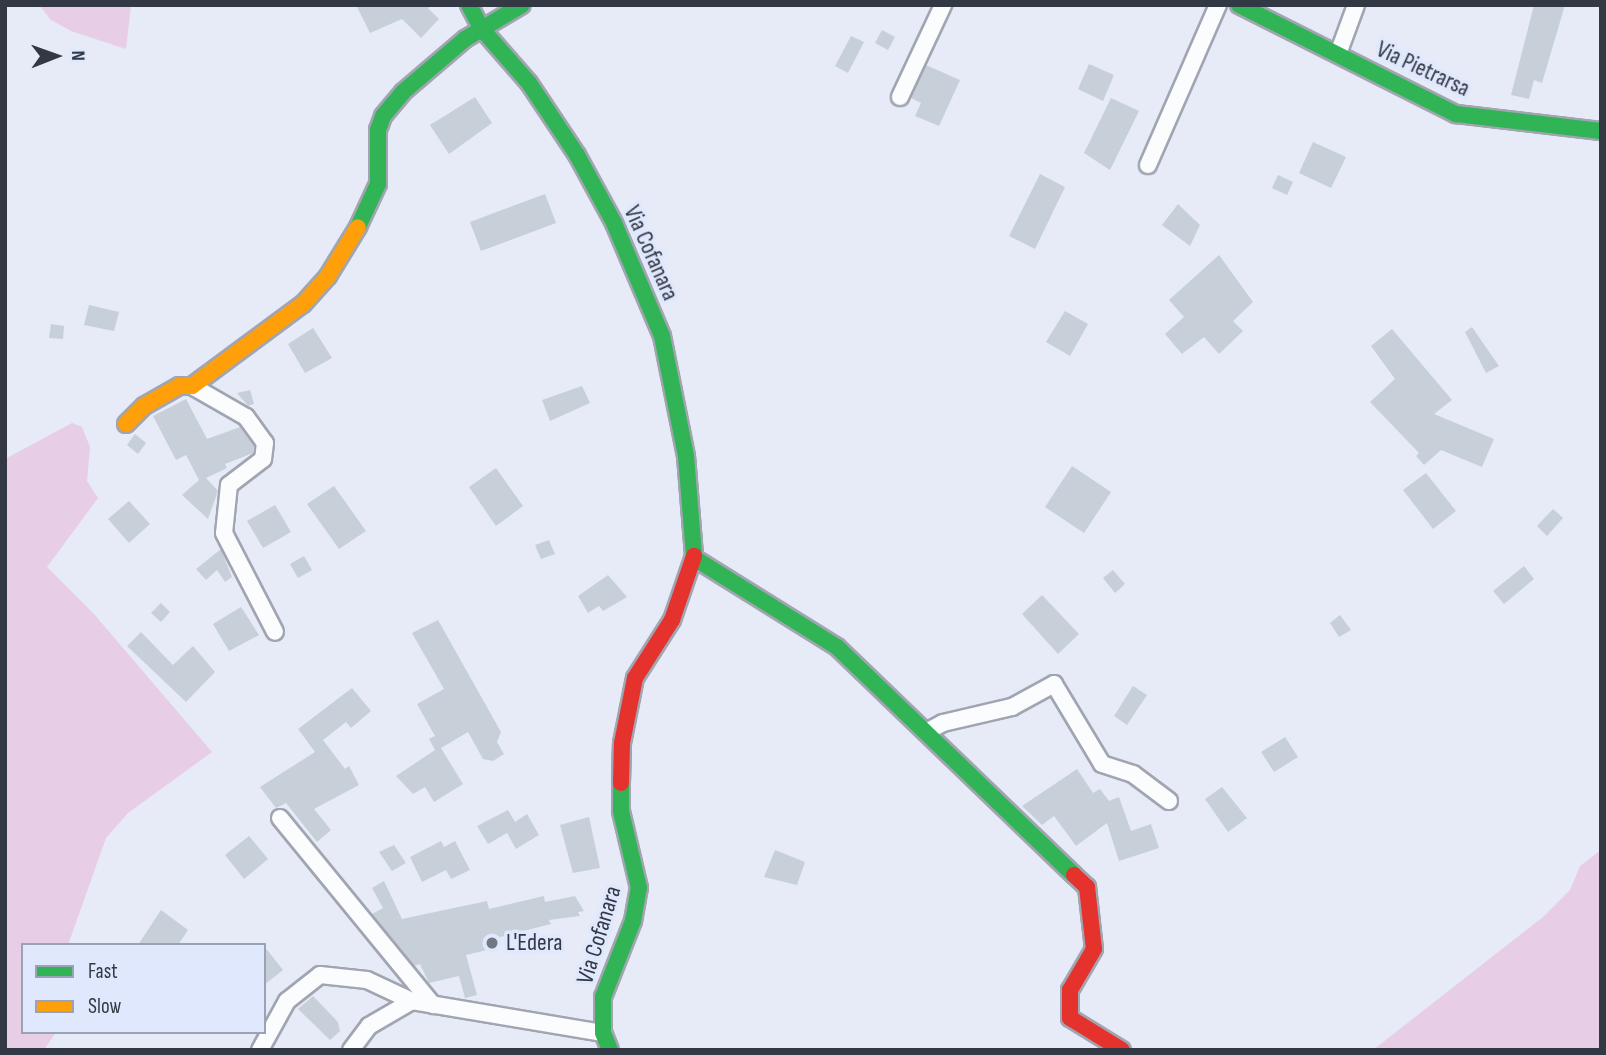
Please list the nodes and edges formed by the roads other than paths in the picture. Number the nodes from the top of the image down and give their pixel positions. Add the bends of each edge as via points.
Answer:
1 (470, 5) edge
2 (522, 5) edge
3 (943, 5) edge
4 (1218, 5) edge
5 (1238, 5) edge
6 (1356, 5) edge
7 (481, 29) junction
8 (1338, 54) junction
9 (900, 97) dead end
10 (1601, 131) edge
11 (1149, 166) dead end
12 (192, 386) junction
13 (126, 424) dead end
14 (694, 558) junction
15 (275, 632) dead end
16 (926, 732) junction
17 (1169, 801) dead end
18 (280, 818) dead end
19 (412, 1001) junction
20 (433, 1005) junction
21 (603, 1033) junction
22 (260, 1050) edge
23 (351, 1050) edge
24 (610, 1050) edge
25 (1122, 1050) edge

1 - 7 street, Via Cofanara
2 - 7 street
3 - 9 street
4 - 11 street
5 - 8 street, Via Pietrarsa
6 - 8 street
7 - 12 street via 403,92 383,116 373,203 328,276 290,316
7 - 14 street, Via Cofanara via 529,83 577,155 614,223 662,337 686,456
8 - 10 street, Via Pietrarsa via 1456,114
12 - 13 street via 179,386 144,406
12 - 15 street via 246,417 265,443 263,459 229,485 224,533
14 - 16 street via 837,647
14 - 21 street, Via Cofanara via 681,601 635,678 629,700 618,780 639,888 633,920 603,997
16 - 17 street via 943,723 1012,707 1054,684 1102,764 1133,774
16 - 25 street via 1087,887 1094,949 1070,990 1067,1006 1070,1018
18 - 20 street
19 - 20 street
19 - 22 street via 367,980 320,975 287,1001
19 - 23 street via 369,1027
20 - 21 street
21 - 24 street, Via Cofanara

